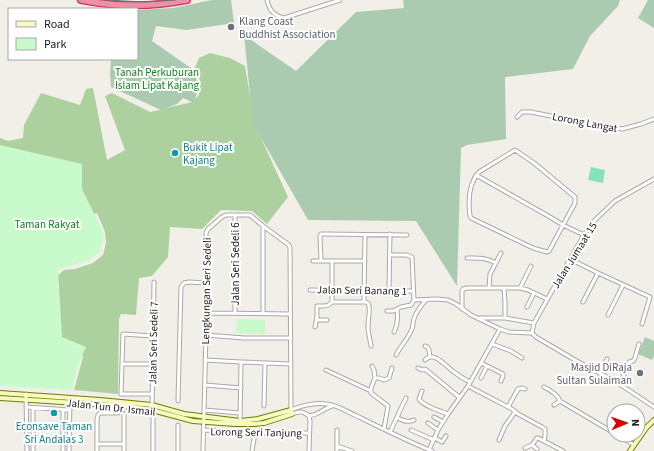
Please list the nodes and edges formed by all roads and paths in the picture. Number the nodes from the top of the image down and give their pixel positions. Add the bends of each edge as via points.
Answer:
1 (81, 0) edge
2 (187, 0) edge
3 (267, 0) edge
4 (340, 0) edge
5 (94, 1) edge
6 (517, 117) dead end
7 (654, 119) edge
8 (476, 175) junction
9 (654, 179) edge
10 (235, 215) junction
11 (563, 225) junction
12 (263, 226) junction
13 (390, 234) junction
14 (407, 234) dead end
15 (365, 235) junction
16 (584, 235) junction
17 (501, 253) dead end
18 (390, 255) junction
19 (467, 258) dead end
20 (570, 259) junction
21 (313, 261) dead end
22 (321, 261) junction
23 (332, 261) junction
24 (365, 261) junction
25 (496, 263) junction
26 (531, 266) dead end
27 (598, 273) junction
28 (154, 282) dead end
29 (206, 283) junction
30 (623, 284) junction
31 (489, 288) junction
32 (504, 288) junction
33 (520, 288) junction
34 (310, 290) dead end
35 (332, 290) junction
36 (364, 290) junction
37 (389, 290) junction
38 (413, 291) junction
39 (534, 293) junction
40 (547, 299) junction
41 (414, 300) junction
42 (426, 300) junction
43 (332, 302) junction
44 (364, 302) junction
45 (583, 302) dead end
46 (527, 307) dead end
47 (397, 309) junction
48 (462, 309) junction
49 (387, 311) dead end
50 (206, 313) junction
51 (235, 313) junction
52 (263, 314) junction
53 (290, 314) junction
54 (608, 315) dead end
55 (479, 318) junction
56 (505, 318) junction
57 (317, 320) junction
58 (327, 320) dead end
59 (534, 323) junction
60 (642, 324) dead end
61 (315, 327) dead end
62 (500, 329) junction
63 (394, 332) dead end
64 (532, 333) junction
65 (206, 335) junction
66 (153, 336) junction
67 (291, 338) junction
68 (494, 343) junction
69 (639, 344) dead end
70 (371, 346) dead end
71 (425, 346) dead end
72 (396, 355) dead end
73 (430, 357) junction
74 (522, 358) dead end
75 (607, 359) dead end
76 (205, 360) junction
77 (425, 360) dead end
78 (241, 362) junction
79 (265, 363) junction
80 (122, 364) junction
81 (152, 364) junction
82 (291, 364) junction
83 (484, 365) junction
84 (372, 366) dead end
85 (392, 368) dead end
86 (418, 368) dead end
87 (326, 370) dead end
88 (599, 373) junction
89 (376, 378) junction
90 (481, 378) dead end
91 (501, 382) dead end
92 (469, 384) junction
93 (620, 384) junction
94 (205, 385) junction
95 (544, 387) dead end
96 (240, 388) junction
97 (525, 389) dead end
98 (422, 391) dead end
99 (0, 392) edge
100 (371, 392) junction
101 (26, 394) junction
102 (152, 394) junction
103 (460, 397) junction
104 (0, 398) edge
105 (406, 398) dead end
106 (26, 400) junction
107 (70, 400) junction
108 (178, 401) dead end
109 (560, 401) junction
110 (124, 404) junction
111 (152, 405) junction
112 (333, 405) junction
113 (554, 405) dead end
114 (264, 406) dead end
115 (26, 407) junction
116 (508, 407) junction
117 (654, 407) edge
118 (32, 408) junction
119 (63, 410) junction
120 (70, 410) junction
121 (152, 410) junction
122 (204, 410) junction
123 (292, 412) junction
124 (515, 412) junction
125 (118, 413) dead end
126 (240, 413) junction
127 (448, 414) junction
128 (153, 416) dead end
129 (309, 416) junction
130 (204, 417) junction
131 (434, 417) dead end
132 (398, 418) junction
133 (414, 420) dead end
134 (654, 420) edge
135 (204, 422) junction
136 (443, 422) junction
137 (240, 423) junction
138 (428, 424) dead end
139 (178, 425) dead end
140 (606, 428) edge
141 (384, 429) junction
142 (203, 430) junction
143 (337, 430) dead end
144 (411, 430) dead end
145 (438, 430) junction
146 (390, 432) junction
147 (255, 433) junction
148 (309, 433) junction
149 (446, 436) dead end
150 (434, 439) junction
151 (500, 440) dead end
152 (544, 441) junction
153 (631, 443) edge
154 (97, 444) junction
155 (123, 444) junction
156 (532, 445) junction
157 (634, 445) junction
158 (337, 446) junction
159 (524, 448) dead end
160 (537, 449) dead end
161 (431, 450) edge
162 (27, 451) edge
163 (33, 451) edge
164 (63, 451) edge
165 (69, 451) edge
166 (97, 451) edge
167 (124, 451) edge
168 (153, 451) edge
169 (178, 451) edge
170 (203, 451) edge
171 (252, 451) edge
172 (309, 451) edge
173 (337, 451) edge
174 (352, 451) edge
175 (563, 451) edge
176 (630, 451) edge

1 - 5 highway
2 - 5 highway via 152,5 120,5
3 - 4 street via 272,11 282,18
6 - 7 street, Lorong Langat via 522,112 531,112 622,129
8 - 11 street
8 - 11 street via 515,150 518,151 575,196 575,203
8 - 11 street via 470,195 471,218 532,248 546,252 550,251
9 - 16 street, Jalan Jumaat 15 via 615,201
10 - 12 street, Lengkungan Seri Sedeli via 250,215
10 - 29 street, Lengkungan Seri Sedeli via 222,216 206,233
10 - 51 street, Jalan Seri Sedeli 6
11 - 16 street
12 - 52 street
12 - 53 street, Lengkungan Seri Sedeli via 290,248
13 - 14 street
13 - 15 street
13 - 18 street
15 - 22 street via 321,234
15 - 24 street
16 - 20 street, Jalan Jumaat 15
17 - 25 street
18 - 37 street
18 - 38 street via 412,257
19 - 25 street via 483,258
20 - 27 street
20 - 40 street, Jalan Jumaat 15
21 - 22 street
22 - 23 street
23 - 24 street
23 - 35 street
24 - 36 street
25 - 31 street via 490,274
26 - 33 street
27 - 30 street
27 - 45 street
28 - 66 street, Jalan Seri Sedeli 7
29 - 50 street, Lengkungan Seri Sedeli
29 - 108 street via 189,282 181,287
30 - 54 street
30 - 60 street via 650,297
31 - 32 street
31 - 48 street via 463,289
32 - 33 street
32 - 56 street
33 - 39 street
34 - 35 street, Jalan Seri Banang 1
35 - 36 street, Jalan Seri Banang 1
35 - 43 street
36 - 37 street, Jalan Seri Banang 1
36 - 44 street
37 - 38 street, Jalan Seri Banang 1
38 - 41 street
39 - 40 street
39 - 46 street
40 - 59 street, Jalan Jumaat 15
41 - 42 street
41 - 47 street via 411,305
42 - 48 street via 448,300
42 - 72 street
43 - 44 street
43 - 57 street via 327,306 317,306
44 - 70 street via 369,304 368,328
47 - 49 street
47 - 63 street via 397,326
48 - 55 street
50 - 51 street
50 - 65 street, Lengkungan Seri Sedeli
51 - 52 street
52 - 53 street
53 - 67 street, Lengkungan Seri Sedeli
55 - 56 street
55 - 62 street
56 - 59 street
57 - 58 street
57 - 61 street
59 - 64 street, Jalan Jumaat 15
62 - 64 street
62 - 68 street
64 - 88 street
65 - 67 street
65 - 76 street, Lengkungan Seri Sedeli
66 - 80 street via 123,334
66 - 81 street, Jalan Seri Sedeli 7
67 - 82 street, Lengkungan Seri Sedeli
68 - 74 street
68 - 83 street
69 - 93 street via 635,358 629,362
71 - 73 street via 429,349
73 - 77 street
73 - 92 street via 436,358
75 - 88 street
76 - 78 street
76 - 94 street, Lengkungan Seri Sedeli
78 - 79 street
78 - 96 street
79 - 82 street
79 - 114 street
80 - 81 street
80 - 102 street via 121,394
81 - 102 street, Jalan Seri Sedeli 7
82 - 123 street, Lengkungan Seri Sedeli
83 - 90 street
83 - 91 street via 503,374
83 - 92 street
84 - 89 street
85 - 89 street via 389,378
86 - 103 street via 425,369
87 - 100 street
88 - 93 street
89 - 100 street
92 - 103 street
92 - 116 street
93 - 117 street
94 - 96 street
94 - 122 street, Lengkungan Seri Sedeli
95 - 109 street
96 - 126 street
97 - 116 street via 518,389
98 - 127 street via 420,401
99 - 101 street, Jalan Tun Dr. Ismail
100 - 141 street via 388,406
101 - 106 street
101 - 107 street, Jalan Tun Dr. Ismail
102 - 111 street, Jalan Seri Sedeli 7
103 - 127 street
104 - 106 street, Jalan Tun Dr. Ismail
105 - 132 street
106 - 107 street, Jalan Tun Dr. Ismail
106 - 115 street
107 - 110 street, Jalan Tun Dr. Ismail
107 - 120 street
109 - 113 street
109 - 140 street
110 - 111 street, Jalan Tun Dr. Ismail
110 - 121 street, Jalan Tun Dr. Ismail
110 - 155 street
111 - 121 street, Jalan Seri Sedeli 7
111 - 130 street, Jalan Tun Dr. Ismail
112 - 123 street via 310,404
112 - 129 street
112 - 141 street
115 - 118 street
115 - 162 street
116 - 124 street
118 - 119 street
118 - 163 street
119 - 120 street
119 - 164 street
120 - 165 street
121 - 135 street, Jalan Tun Dr. Ismail
122 - 126 street
122 - 130 street, Lengkungan Seri Sedeli
123 - 129 street via 301,411
123 - 137 street, Jalan Tun Dr. Ismail via 264,423
124 - 151 street via 505,426
124 - 152 street via 542,427 545,430
125 - 154 street via 100,413 97,420
126 - 137 street
127 - 136 street
128 - 168 street
129 - 148 street
130 - 135 street, Lengkungan Seri Sedeli
130 - 137 street, Jalan Tun Dr. Ismail
131 - 136 street
132 - 133 street via 407,422
132 - 146 street
134 - 157 street
135 - 137 street, Jalan Tun Dr. Ismail
135 - 142 street, Lengkungan Seri Sedeli
136 - 145 street
138 - 145 street
139 - 169 street
141 - 146 street
142 - 147 street, Lorong Seri Tanjung
142 - 170 street, Lengkungan Seri Sedeli
143 - 158 street
144 - 150 street
145 - 150 street
146 - 161 street
147 - 148 street, Lorong Seri Tanjung
147 - 171 street
148 - 172 street
149 - 150 street via 442,442
150 - 161 street
152 - 156 street via 537,438
152 - 175 street
153 - 157 street
154 - 155 street
154 - 166 street
155 - 167 street
156 - 159 street
156 - 160 street
157 - 176 street
158 - 173 street
158 - 174 street

